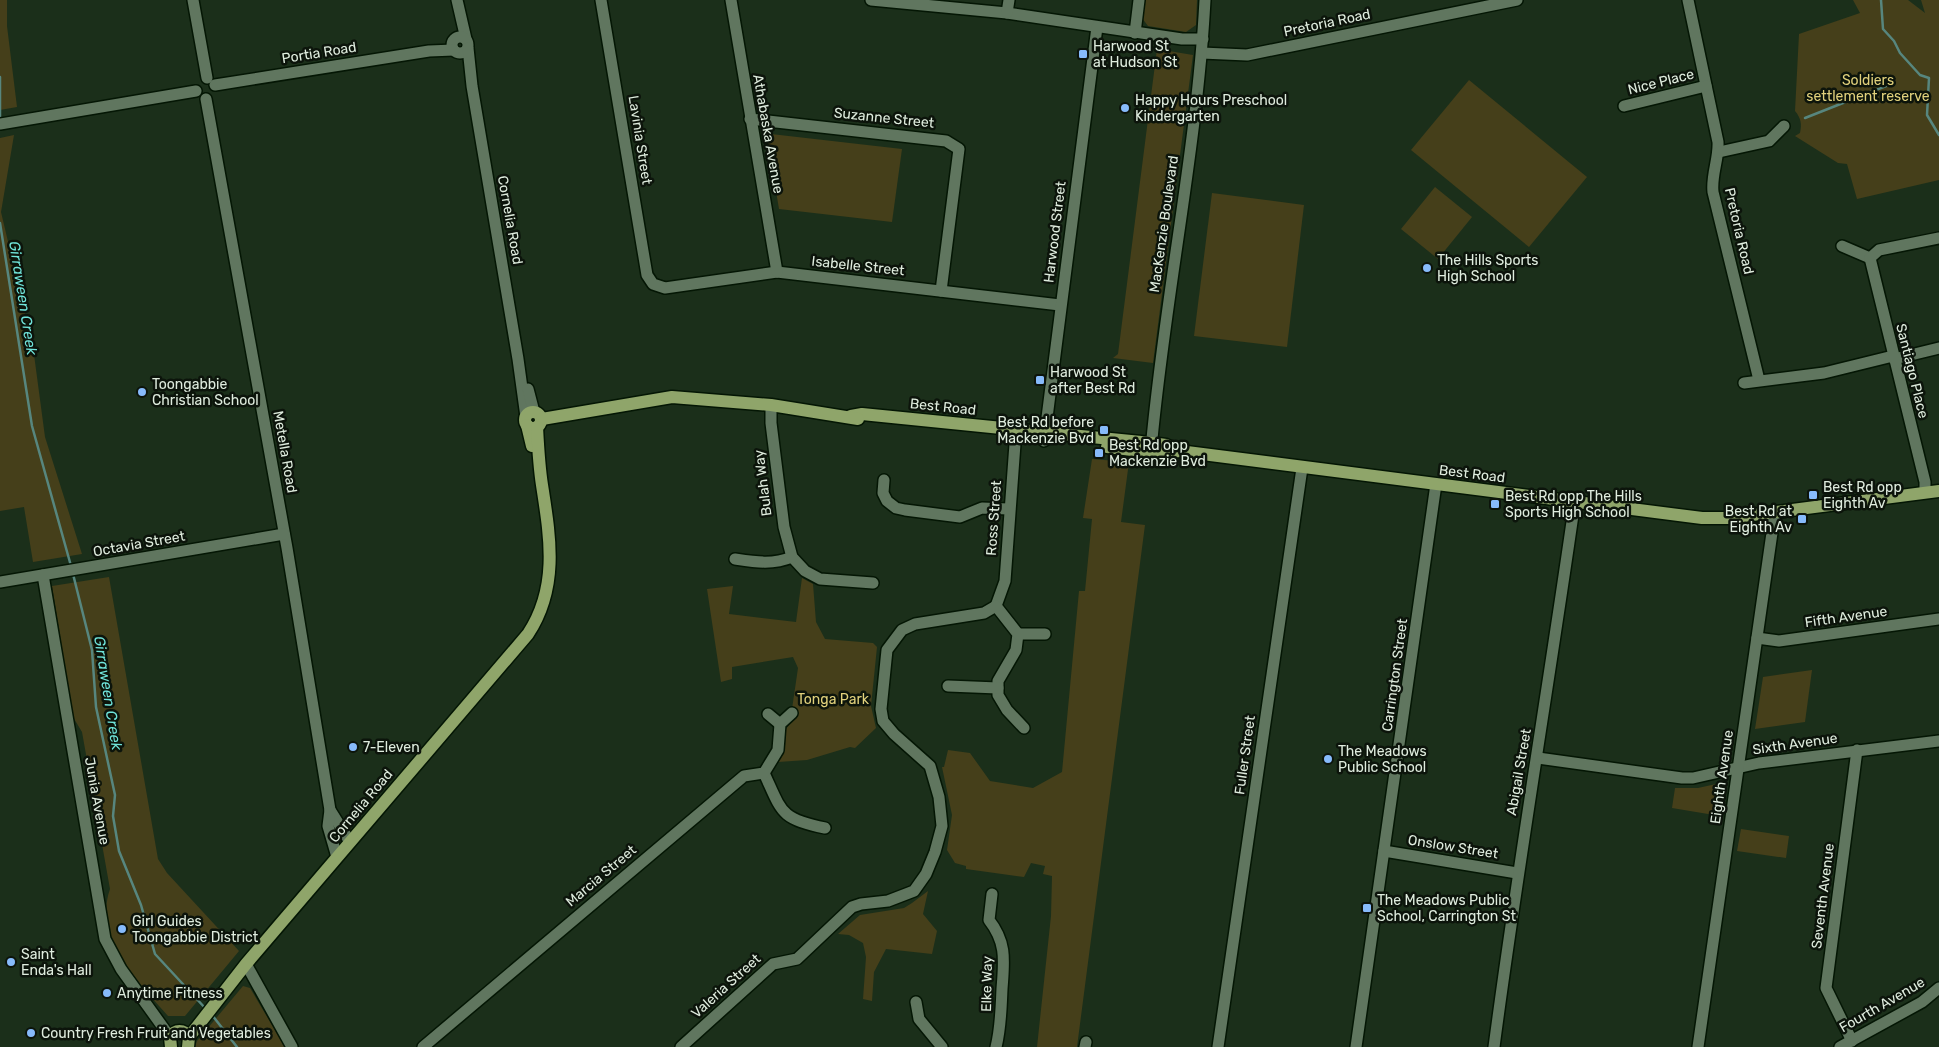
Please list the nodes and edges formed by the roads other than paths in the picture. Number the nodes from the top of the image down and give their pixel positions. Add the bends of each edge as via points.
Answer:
1 (193, 0) edge
2 (601, 0) edge
3 (731, 0) edge
4 (871, 0) edge
5 (1009, 0) edge
6 (1139, 0) edge
7 (1205, 0) edge
8 (1517, 0) edge
9 (1688, 0) edge
10 (458, 6) edge
11 (1008, 13) junction
12 (1097, 27) junction
13 (1135, 33) junction
14 (1203, 39) junction
15 (459, 45) junction
16 (1202, 53) junction
17 (211, 82) junction
18 (1706, 86) junction
19 (196, 91) junction
20 (206, 99) junction
21 (1624, 106) dead end
22 (750, 119) junction
23 (5, 124) edge
24 (1784, 126) dead end
25 (1719, 152) junction
26 (1939, 238) edge
27 (1842, 246) dead end
28 (1870, 258) junction
29 (777, 272) junction
30 (653, 284) joint
31 (941, 291) junction
32 (1060, 305) junction
33 (1939, 348) edge
34 (1894, 357) junction
35 (1759, 380) junction
36 (1744, 383) dead end
37 (771, 405) junction
38 (533, 420) junction
39 (1015, 434) junction
40 (1045, 437) junction
41 (1151, 447) junction
42 (1302, 468) junction
43 (884, 480) dead end
44 (1436, 484) junction
45 (1925, 491) junction
46 (1939, 491) edge
47 (1575, 501) junction
48 (1010, 509) junction
49 (1775, 512) junction
50 (284, 534) junction
51 (792, 557) junction
52 (735, 559) dead end
53 (43, 575) junction
54 (0, 582) edge
55 (873, 583) dead end
56 (996, 606) junction
57 (1939, 619) edge
58 (1018, 634) junction
59 (1045, 634) dead end
60 (1757, 638) junction
61 (948, 686) dead end
62 (998, 688) junction
63 (792, 713) dead end
64 (768, 714) dead end
65 (780, 724) junction
66 (1024, 728) dead end
67 (1939, 741) edge
68 (1857, 750) junction
69 (1538, 758) junction
70 (1739, 768) junction
71 (764, 773) junction
72 (330, 810) junction
73 (825, 828) dead end
74 (350, 842) junction
75 (1384, 851) junction
76 (337, 857) junction
77 (1517, 873) junction
78 (992, 894) dead end
79 (246, 964) junction
80 (1939, 988) edge
81 (916, 1002) dead end
82 (182, 1039) edge
83 (1852, 1041) junction
84 (292, 1047) edge
85 (423, 1047) edge
86 (681, 1047) edge
87 (942, 1047) edge
88 (996, 1047) edge
89 (1218, 1047) edge
90 (1356, 1047) edge
91 (1494, 1047) edge
92 (1698, 1047) edge
93 (1840, 1047) edge

1 - 17 street
2 - 30 street, Lavinia Street via 647,275
3 - 22 street, Athabaska Avenue
4 - 11 street
5 - 11 street
6 - 13 street
7 - 14 street, MacKenzie Boulevard
8 - 16 street, Pretoria Road via 1247,55
9 - 18 street, Pretoria Road
10 - 15 street, Cornelia Road
11 - 12 street
12 - 13 street
12 - 32 street, Harwood Street
13 - 14 street
14 - 16 street, MacKenzie Boulevard
15 - 17 street, Portia Road
15 - 38 street, Cornelia Road via 472,86 518,359
16 - 41 street, MacKenzie Boulevard
17 - 19 street via 198,82
17 - 20 street via 214,94
18 - 21 street, Nice Place
18 - 25 street, Pretoria Road
19 - 20 street
19 - 23 street
20 - 50 street, Metella Road
22 - 29 street, Athabaska Avenue
22 - 31 street, Suzanne Street via 946,140 959,149
24 - 25 street via 1769,141
25 - 35 street, Pretoria Road via 1713,192
26 - 28 street via 1879,250
27 - 28 street
28 - 34 street, Santiago Place
29 - 30 street, Isabelle Street via 665,288
29 - 31 street, Isabelle Street
31 - 32 street, Isabelle Street
32 - 40 street, Harwood Street
33 - 34 street
34 - 35 street via 1824,373
34 - 45 street, Santiago Place
35 - 36 street
37 - 38 main road, Best Road via 672,397
37 - 39 main road, Best Road
37 - 51 street, Bulah Way via 784,527
38 - 74 main road, Cornelia Road via 551,567 541,611 529,632
39 - 40 main road, Best Road
39 - 48 street, Ross Street
40 - 41 main road, Best Road
41 - 42 main road, Best Road via 1166,445 1179,452
42 - 44 main road, Best Road
42 - 89 street, Fuller Street
43 - 48 street via 883,493 887,502 896,508 960,517 982,508
44 - 47 main road, Best Road
44 - 75 street, Carrington Street
45 - 46 main road, Best Road
45 - 49 main road, Best Road
47 - 49 main road, Best Road via 1702,518
47 - 69 street, Abigail Street
48 - 56 street, Ross Street via 1005,581
49 - 60 street, Eighth Avenue
50 - 53 street, Octavia Street
50 - 72 street, Metella Road
51 - 52 street via 780,562 757,563
51 - 55 street via 820,580
53 - 54 street, Octavia Street
53 - 82 street, Junia Avenue via 105,939 121,969 158,1018
56 - 58 street
56 - 86 street, Valeria Street via 984,613 915,624 902,630 889,645 882,716 894,734 930,766 942,812 940,838 926,874 914,891 852,908 797,960 773,964
57 - 60 street, Fifth Avenue via 1779,641
58 - 59 street
58 - 62 street via 1016,650 998,681
60 - 70 street, Eighth Avenue
61 - 62 street
62 - 66 street via 998,695 1007,710
63 - 65 street
64 - 65 street
65 - 71 street via 778,750
67 - 68 street, Sixth Avenue
68 - 70 street, Sixth Avenue
68 - 83 street, Seventh Avenue via 1826,988
69 - 70 street, Sixth Avenue via 1682,778
69 - 77 street, Abigail Street
70 - 92 street, Eighth Avenue
71 - 73 street via 777,804 787,816
71 - 85 street, Marcia Street via 744,776
72 - 74 street, Metella Road
72 - 76 street, Metella Road via 328,826
74 - 76 main road, Cornelia Road
75 - 77 street, Onslow Street
75 - 90 street, Carrington Street
76 - 79 main road, Cornelia Road
77 - 91 street, Abigail Street
78 - 88 street, Elke Way via 989,920 999,933 1004,968 1001,1026
79 - 82 main road, Cornelia Road
79 - 84 street
80 - 83 street, Fourth Avenue via 1922,1002
81 - 87 street via 919,1019
83 - 93 street, Fourth Avenue

